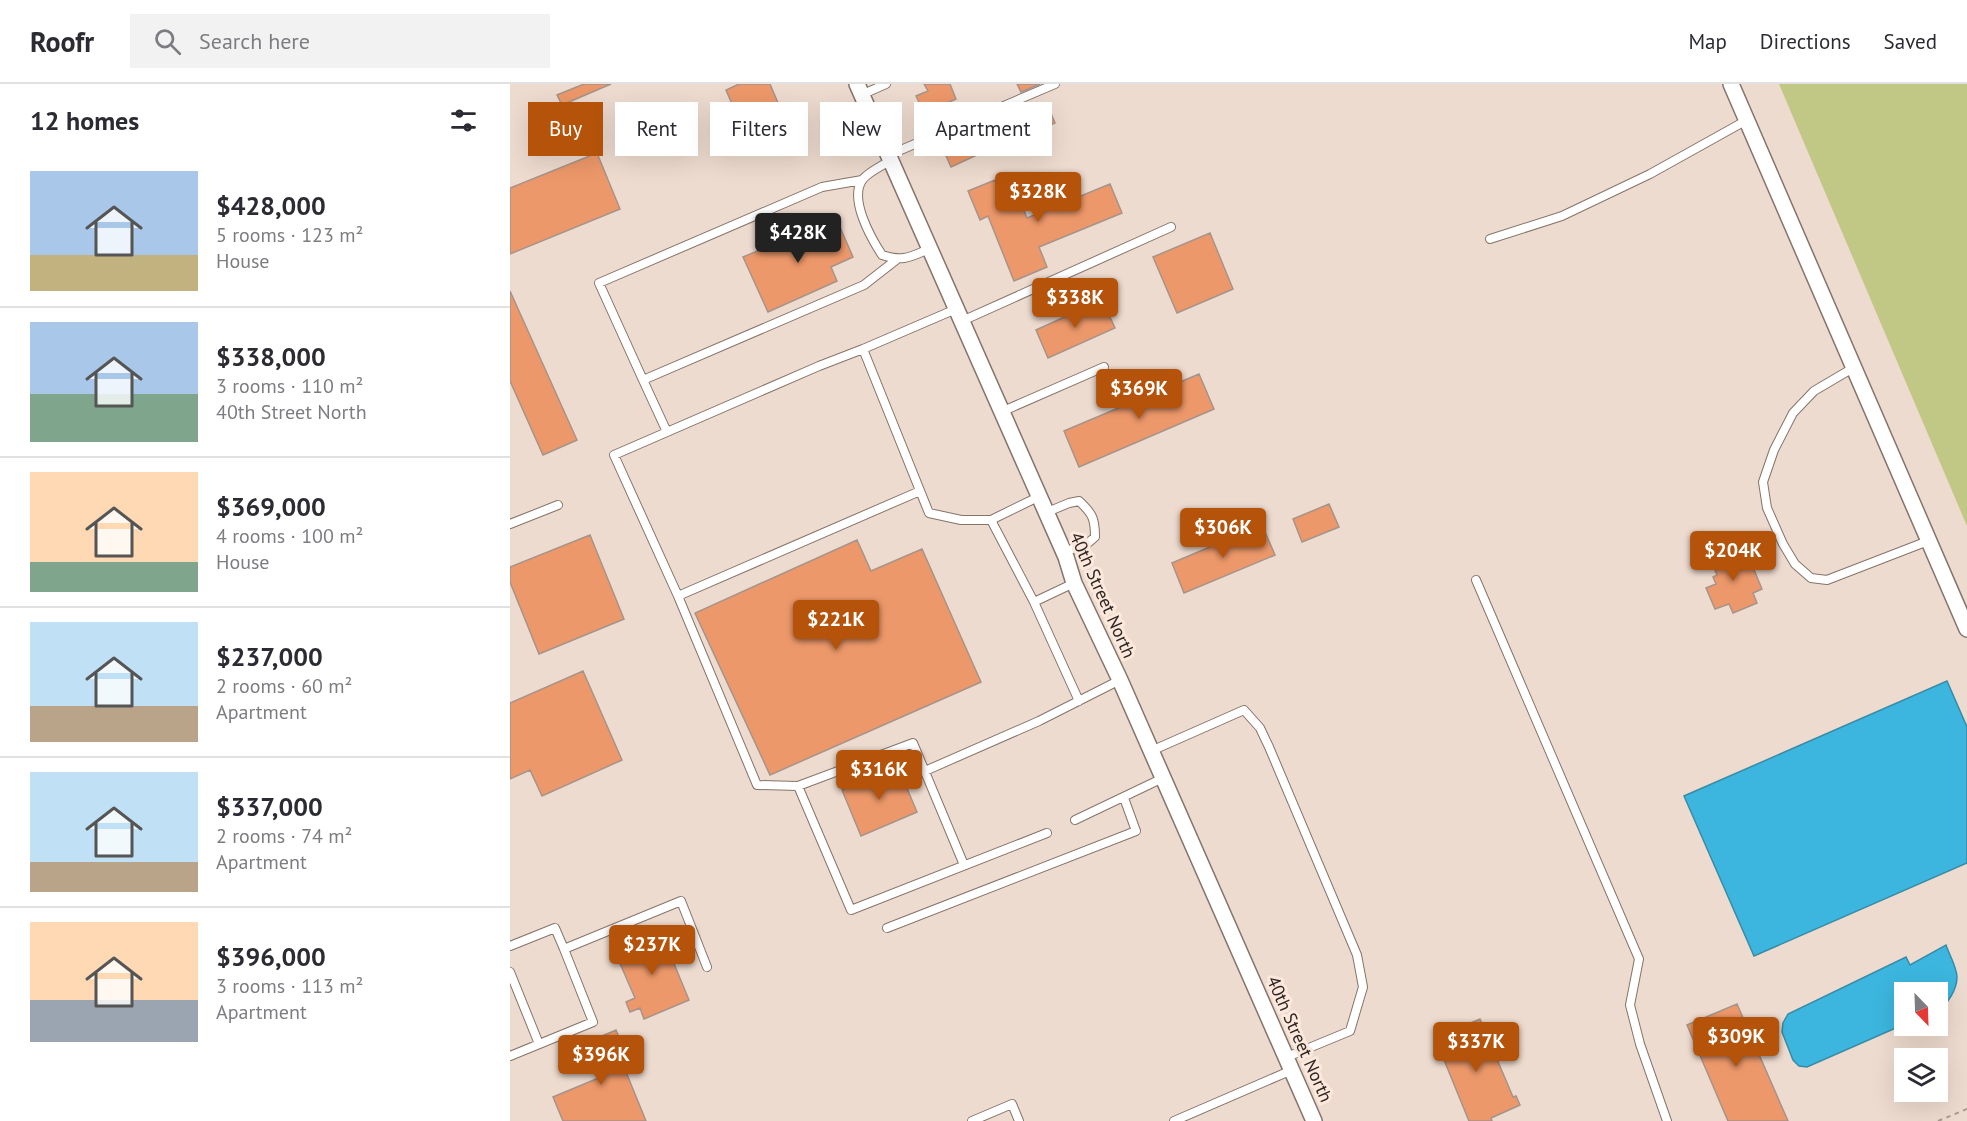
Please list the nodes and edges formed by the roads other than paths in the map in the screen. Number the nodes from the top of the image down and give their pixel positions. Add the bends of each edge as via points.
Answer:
1 (886, 84) edge
2 (1055, 84) edge
3 (1731, 84) edge
4 (859, 89) edge
5 (1747, 120) junction
6 (890, 158) junction
7 (862, 180) junction
8 (1171, 227) dead end
9 (1490, 239) dead end
10 (929, 249) junction
11 (896, 260) junction
12 (959, 315) junction
13 (863, 349) junction
14 (1104, 367) dead end
15 (1853, 368) junction
16 (643, 380) junction
17 (1001, 412) junction
18 (667, 432) junction
19 (920, 491) junction
20 (1038, 497) junction
21 (558, 505) dead end
22 (1046, 513) junction
23 (992, 520) junction
24 (510, 524) edge
25 (1928, 541) junction
26 (1064, 552) junction
27 (1476, 580) dead end
28 (1074, 583) junction
29 (678, 596) junction
30 (1034, 602) junction
31 (1967, 629) edge
32 (1120, 680) junction
33 (1079, 701) junction
34 (1151, 751) junction
35 (925, 771) junction
36 (1163, 778) junction
37 (798, 786) junction
38 (1124, 798) junction
39 (1075, 820) dead end
40 (1047, 833) dead end
41 (964, 865) junction
42 (887, 928) dead end
43 (510, 946) edge
44 (564, 949) junction
45 (707, 967) dead end
46 (510, 972) edge
47 (539, 1044) junction
48 (510, 1056) edge
49 (1290, 1064) junction
50 (972, 1121) edge
51 (1019, 1121) edge
52 (1174, 1121) edge
53 (1314, 1121) edge
54 (1667, 1121) edge

1 - 4 lane
2 - 6 lane
3 - 5 street
4 - 6 street, 40th Street North
5 - 9 lane via 1650,174 1562,216
5 - 15 street
6 - 7 lane
6 - 10 street, 40th Street North
7 - 11 lane via 858,204 874,242 882,255
7 - 16 lane via 822,187 599,283
8 - 12 lane
10 - 11 lane
10 - 12 street, 40th Street North
11 - 16 lane via 864,285
12 - 13 lane
12 - 17 street, 40th Street North
13 - 18 lane
13 - 19 lane
14 - 17 lane
15 - 25 street
15 - 25 lane via 1814,391 1793,413 1763,482 1767,508 1796,564 1811,578 1827,580
16 - 18 lane
17 - 20 street, 40th Street North
18 - 29 lane via 614,455
19 - 23 lane via 929,513 961,520
19 - 29 lane
20 - 22 street, 40th Street North
20 - 23 lane
21 - 24 lane
22 - 26 street, 40th Street North
22 - 26 lane via 1080,501 1095,522 1095,537
23 - 30 lane
25 - 31 street
26 - 28 street, 40th Street North
27 - 54 lane via 1639,959 1629,1005
28 - 30 lane
28 - 32 street, 40th Street North
29 - 37 lane via 757,786
30 - 33 lane
32 - 33 lane
32 - 34 street, 40th Street North
33 - 35 lane
34 - 36 street, 40th Street North
34 - 49 lane via 1244,710 1260,728 1269,747 1357,955 1363,987 1350,1031
35 - 37 lane via 914,743
35 - 41 lane
36 - 38 lane
36 - 49 street, 40th Street North
37 - 41 lane via 851,910
38 - 39 lane
38 - 42 lane via 1136,831
40 - 41 lane
43 - 44 lane via 555,928
44 - 45 lane via 681,901
44 - 47 lane via 593,1022
46 - 47 lane
47 - 48 lane
49 - 52 lane
49 - 53 street, 40th Street North
50 - 51 lane via 1012,1104

